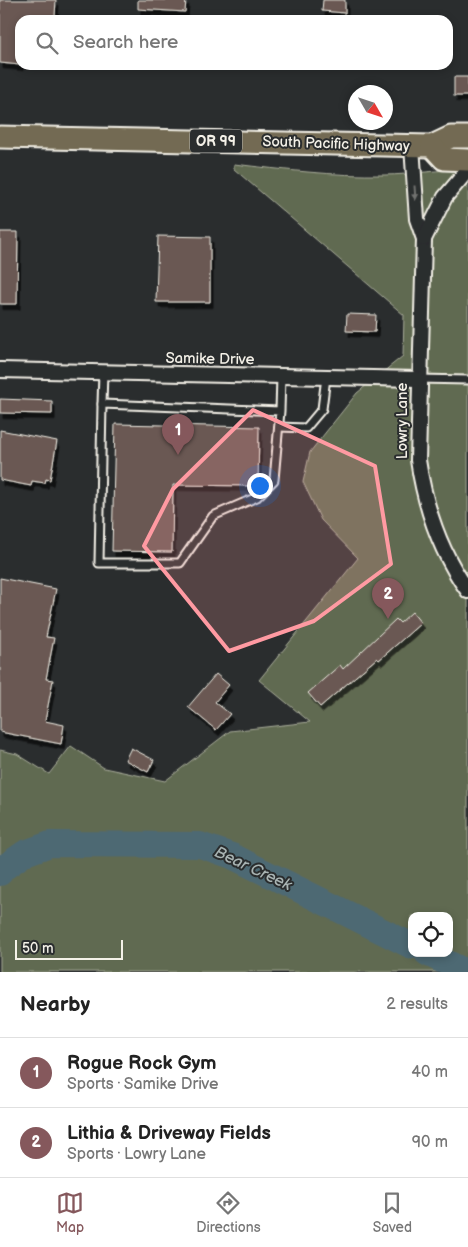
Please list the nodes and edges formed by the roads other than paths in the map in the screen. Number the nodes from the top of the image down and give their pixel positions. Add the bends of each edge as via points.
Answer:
1 (0, 137) edge
2 (468, 137) edge
3 (422, 146) junction
4 (468, 160) edge
5 (468, 170) edge
6 (424, 239) junction
7 (0, 370) edge
8 (103, 372) junction
9 (281, 376) junction
10 (326, 377) junction
11 (418, 379) junction
12 (468, 380) edge
13 (102, 404) junction
14 (280, 411) junction
15 (279, 427) junction
16 (468, 591) edge

1 - 3 main road, South Pacific Highway / OR 99
2 - 3 main road, South Pacific Highway / OR 99 via 451,136
3 - 4 main road, South Pacific Highway via 444,159
3 -> 6 street, Lowry Lane via 417,219
5 - 6 street, Lowry Lane via 445,197
6 - 11 street, Lowry Lane
7 - 8 street, Samike Drive
8 - 9 street, Samike Drive
8 - 13 lane
9 - 10 street, Samike Drive
9 - 14 lane
10 - 11 street, Samike Drive
10 - 15 lane via 322,409 306,428
11 - 12 lane
11 - 16 street, Lowry Lane via 418,460 422,488 441,545
13 - 14 lane
13 - 15 lane via 99,563 180,563 213,516 257,497 274,480
14 - 15 lane

